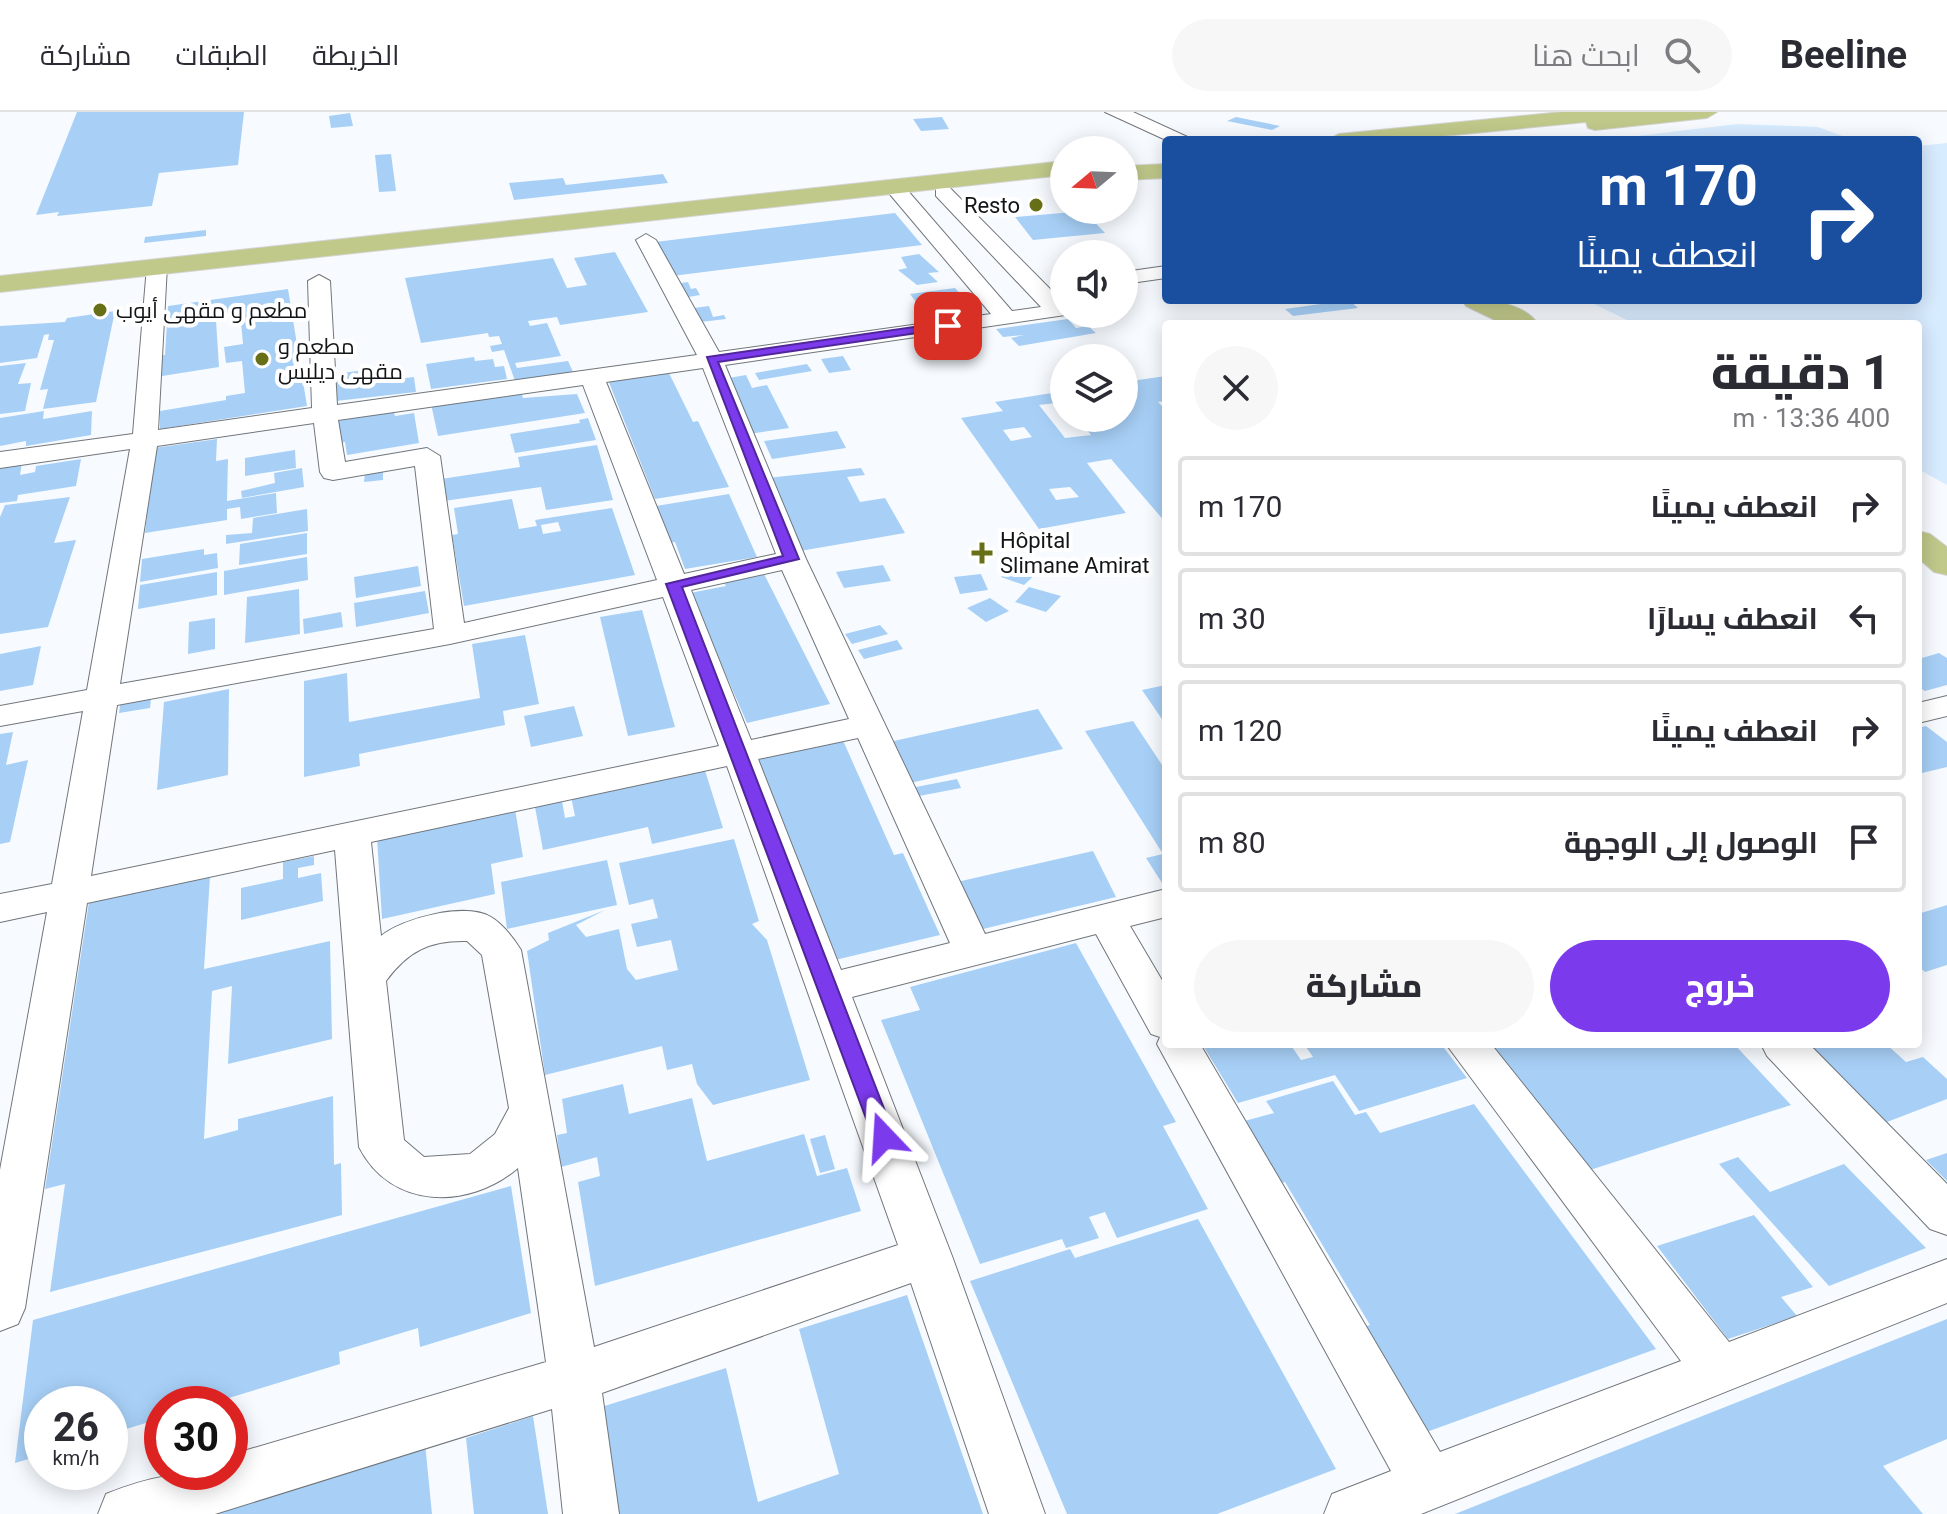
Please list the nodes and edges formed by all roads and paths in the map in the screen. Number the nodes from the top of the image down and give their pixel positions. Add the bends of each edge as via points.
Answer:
1 (1105, 112) edge
2 (1115, 112) edge
3 (1624, 112) edge
4 (1707, 112) edge
5 (1173, 136) edge
6 (1380, 136) edge
7 (1479, 136) edge
8 (1162, 159) edge
9 (1138, 160) edge
10 (1138, 168) edge
11 (1050, 170) edge
12 (1050, 181) edge
13 (899, 192) junction
14 (943, 192) junction
15 (646, 240) dead end
16 (157, 272) junction
17 (1162, 273) edge
18 (1138, 276) edge
19 (319, 281) dead end
20 (0, 284) edge
21 (1039, 292) junction
22 (0, 294) edge
23 (1050, 297) edge
24 (1050, 304) edge
25 (1483, 304) edge
26 (1507, 304) edge
27 (1000, 309) junction
28 (1516, 320) edge
29 (1539, 320) edge
30 (711, 359) junction
31 (591, 375) junction
32 (325, 414) junction
33 (145, 439) junction
34 (0, 460) edge
35 (1922, 524) edge
36 (1947, 541) edge
37 (1922, 544) edge
38 (792, 559) junction
39 (1947, 564) edge
40 (674, 584) junction
41 (450, 635) junction
42 (102, 697) junction
43 (1947, 706) edge
44 (1922, 712) edge
45 (0, 716) edge
46 (871, 725) junction
47 (736, 751) junction
48 (352, 834) junction
49 (70, 893) junction
50 (1162, 904) edge
51 (0, 908) edge
52 (1106, 918) junction
53 (974, 952) junction
54 (367, 978) junction
55 (829, 988) junction
56 (1162, 1016) edge
57 (1180, 1048) edge
58 (1470, 1048) edge
59 (1786, 1048) edge
60 (531, 1109) junction
61 (1947, 1215) edge
62 (928, 1256) junction
63 (1947, 1281) edge
64 (0, 1308) edge
65 (1718, 1369) junction
66 (574, 1378) junction
67 (1427, 1482) junction
68 (126, 1514) edge
69 (591, 1514) edge
70 (1017, 1514) edge
71 (1352, 1514) edge

1 - 8 main road via 1143,136
2 - 5 main road
3 - 6 highway
4 - 7 highway
8 - 9 highway
8 - 10 highway
11 - 13 highway
12 - 14 highway
13 - 14 highway
13 - 16 highway
13 - 27 street
14 - 21 street
15 - 30 street
16 - 20 highway
16 - 22 highway
16 - 33 street
17 - 18 street
19 - 32 street
21 - 23 street
21 - 27 street
24 - 27 street
25 - 28 highway
26 - 29 highway
27 - 30 street
30 - 31 street
30 - 38 street
31 - 32 street
31 - 40 street
32 - 33 street
32 - 41 street via 333,472 427,456
33 - 34 street
33 - 42 street
35 - 36 highway
37 - 39 highway
38 - 40 street
38 - 46 street
40 - 41 street
40 - 47 street
41 - 42 street
42 - 45 street
42 - 49 street
43 - 44 street
46 - 47 street
46 - 53 street
47 - 48 street
47 - 55 street
48 - 49 street
48 - 54 street
49 - 51 street
49 - 64 street
50 - 52 street
52 - 53 street
52 - 56 street
53 - 55 street
54 - 60 street via 385,951 409,935 440,926 477,927 501,950
54 - 60 street via 382,1147 398,1165 418,1177 480,1173 511,1147
55 - 62 street
57 - 67 street
58 - 65 street
59 - 61 street
60 - 66 street
62 - 66 street
62 - 70 street
63 - 65 street
65 - 67 street
66 - 68 street
66 - 69 street
67 - 71 street

